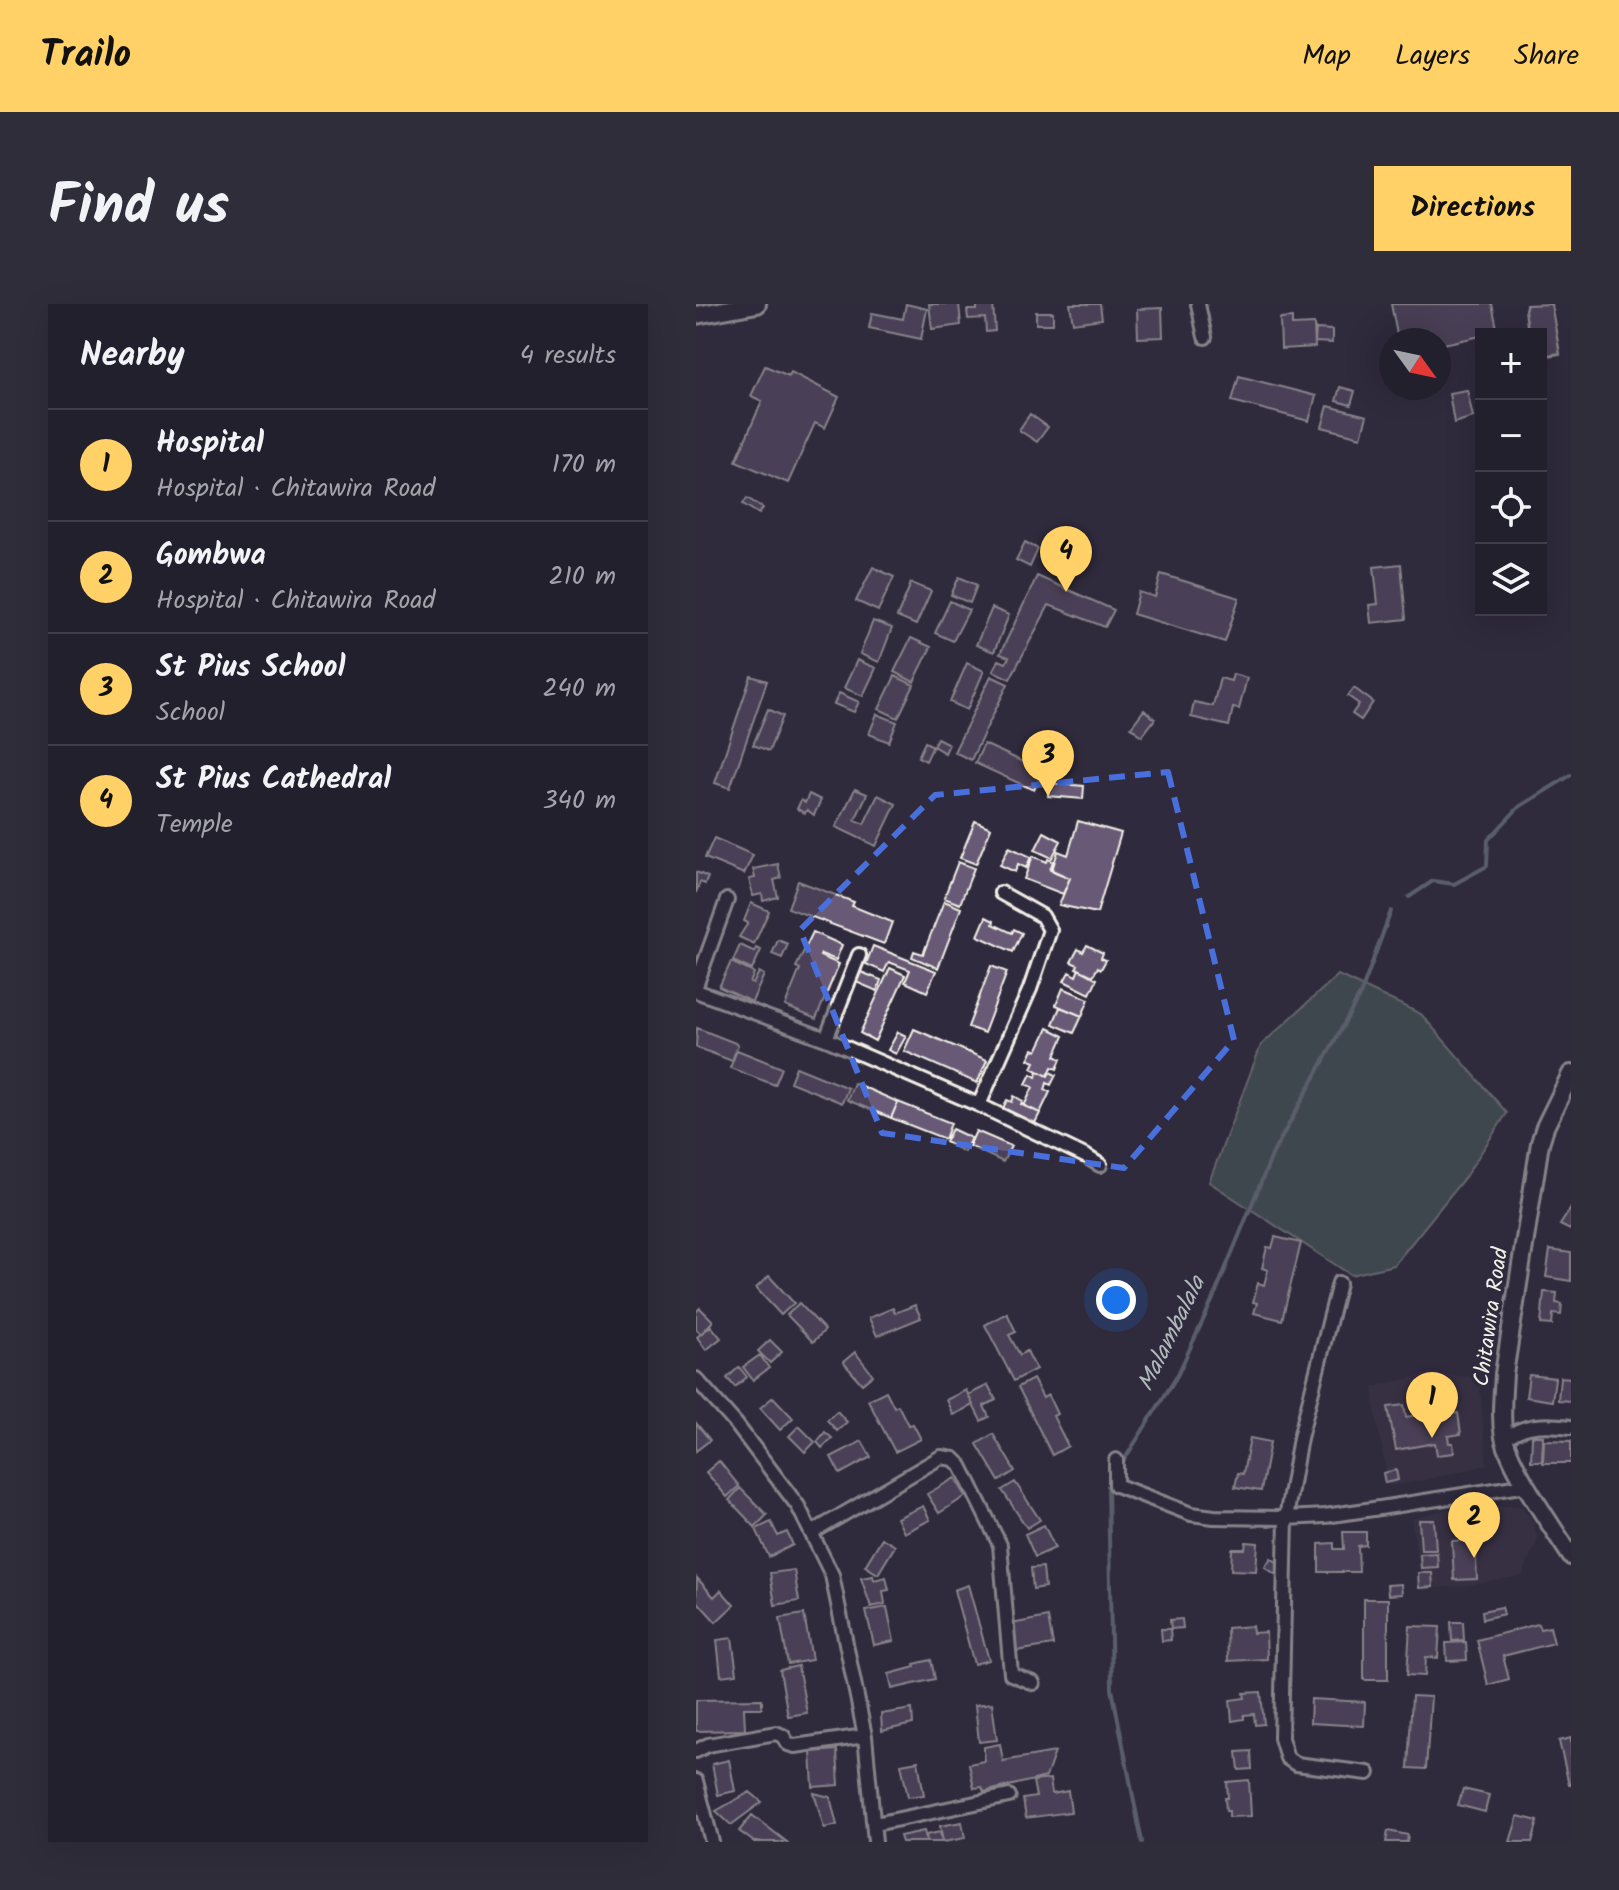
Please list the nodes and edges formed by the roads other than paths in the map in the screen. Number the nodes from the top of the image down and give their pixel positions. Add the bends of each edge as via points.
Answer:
1 (757, 304) edge
2 (1198, 304) edge
3 (696, 315) edge
4 (1205, 337) dead end
5 (1001, 893) dead end
6 (727, 900) dead end
7 (859, 955) dead end
8 (696, 988) edge
9 (826, 1039) junction
10 (1571, 1074) edge
11 (979, 1105) junction
12 (1100, 1165) dead end
13 (1339, 1283) dead end
14 (696, 1379) edge
15 (1571, 1427) edge
16 (1505, 1439) junction
17 (1116, 1460) dead end
18 (1527, 1485) junction
19 (1286, 1518) junction
20 (813, 1532) junction
21 (1571, 1556) edge
22 (1033, 1683) dead end
23 (865, 1736) junction
24 (696, 1751) edge
25 (1368, 1773) dead end
26 (696, 1781) edge
27 (1009, 1796) dead end
28 (875, 1824) junction
29 (712, 1842) edge
30 (875, 1842) edge

1 - 3 street
2 - 4 street
5 - 11 street via 1042,916 1050,930
6 - 8 street
7 - 9 street
8 - 9 street
9 - 11 street
10 - 16 street, Chitawira Road via 1545,1127 1536,1163 1504,1374
11 - 12 street
13 - 19 street
14 - 20 street via 744,1434
15 - 16 street via 1526,1427
16 - 18 street, Chitawira Road
17 - 19 street via 1116,1485 1191,1514
18 - 19 street
18 - 21 street, Chitawira Road
19 - 25 street via 1280,1699 1284,1751 1296,1764
20 - 22 street via 941,1457 954,1459 1000,1545 1011,1674
20 - 23 street via 832,1575
23 - 24 street via 795,1746 776,1733
23 - 28 street
26 - 29 street
27 - 28 street
28 - 30 street

